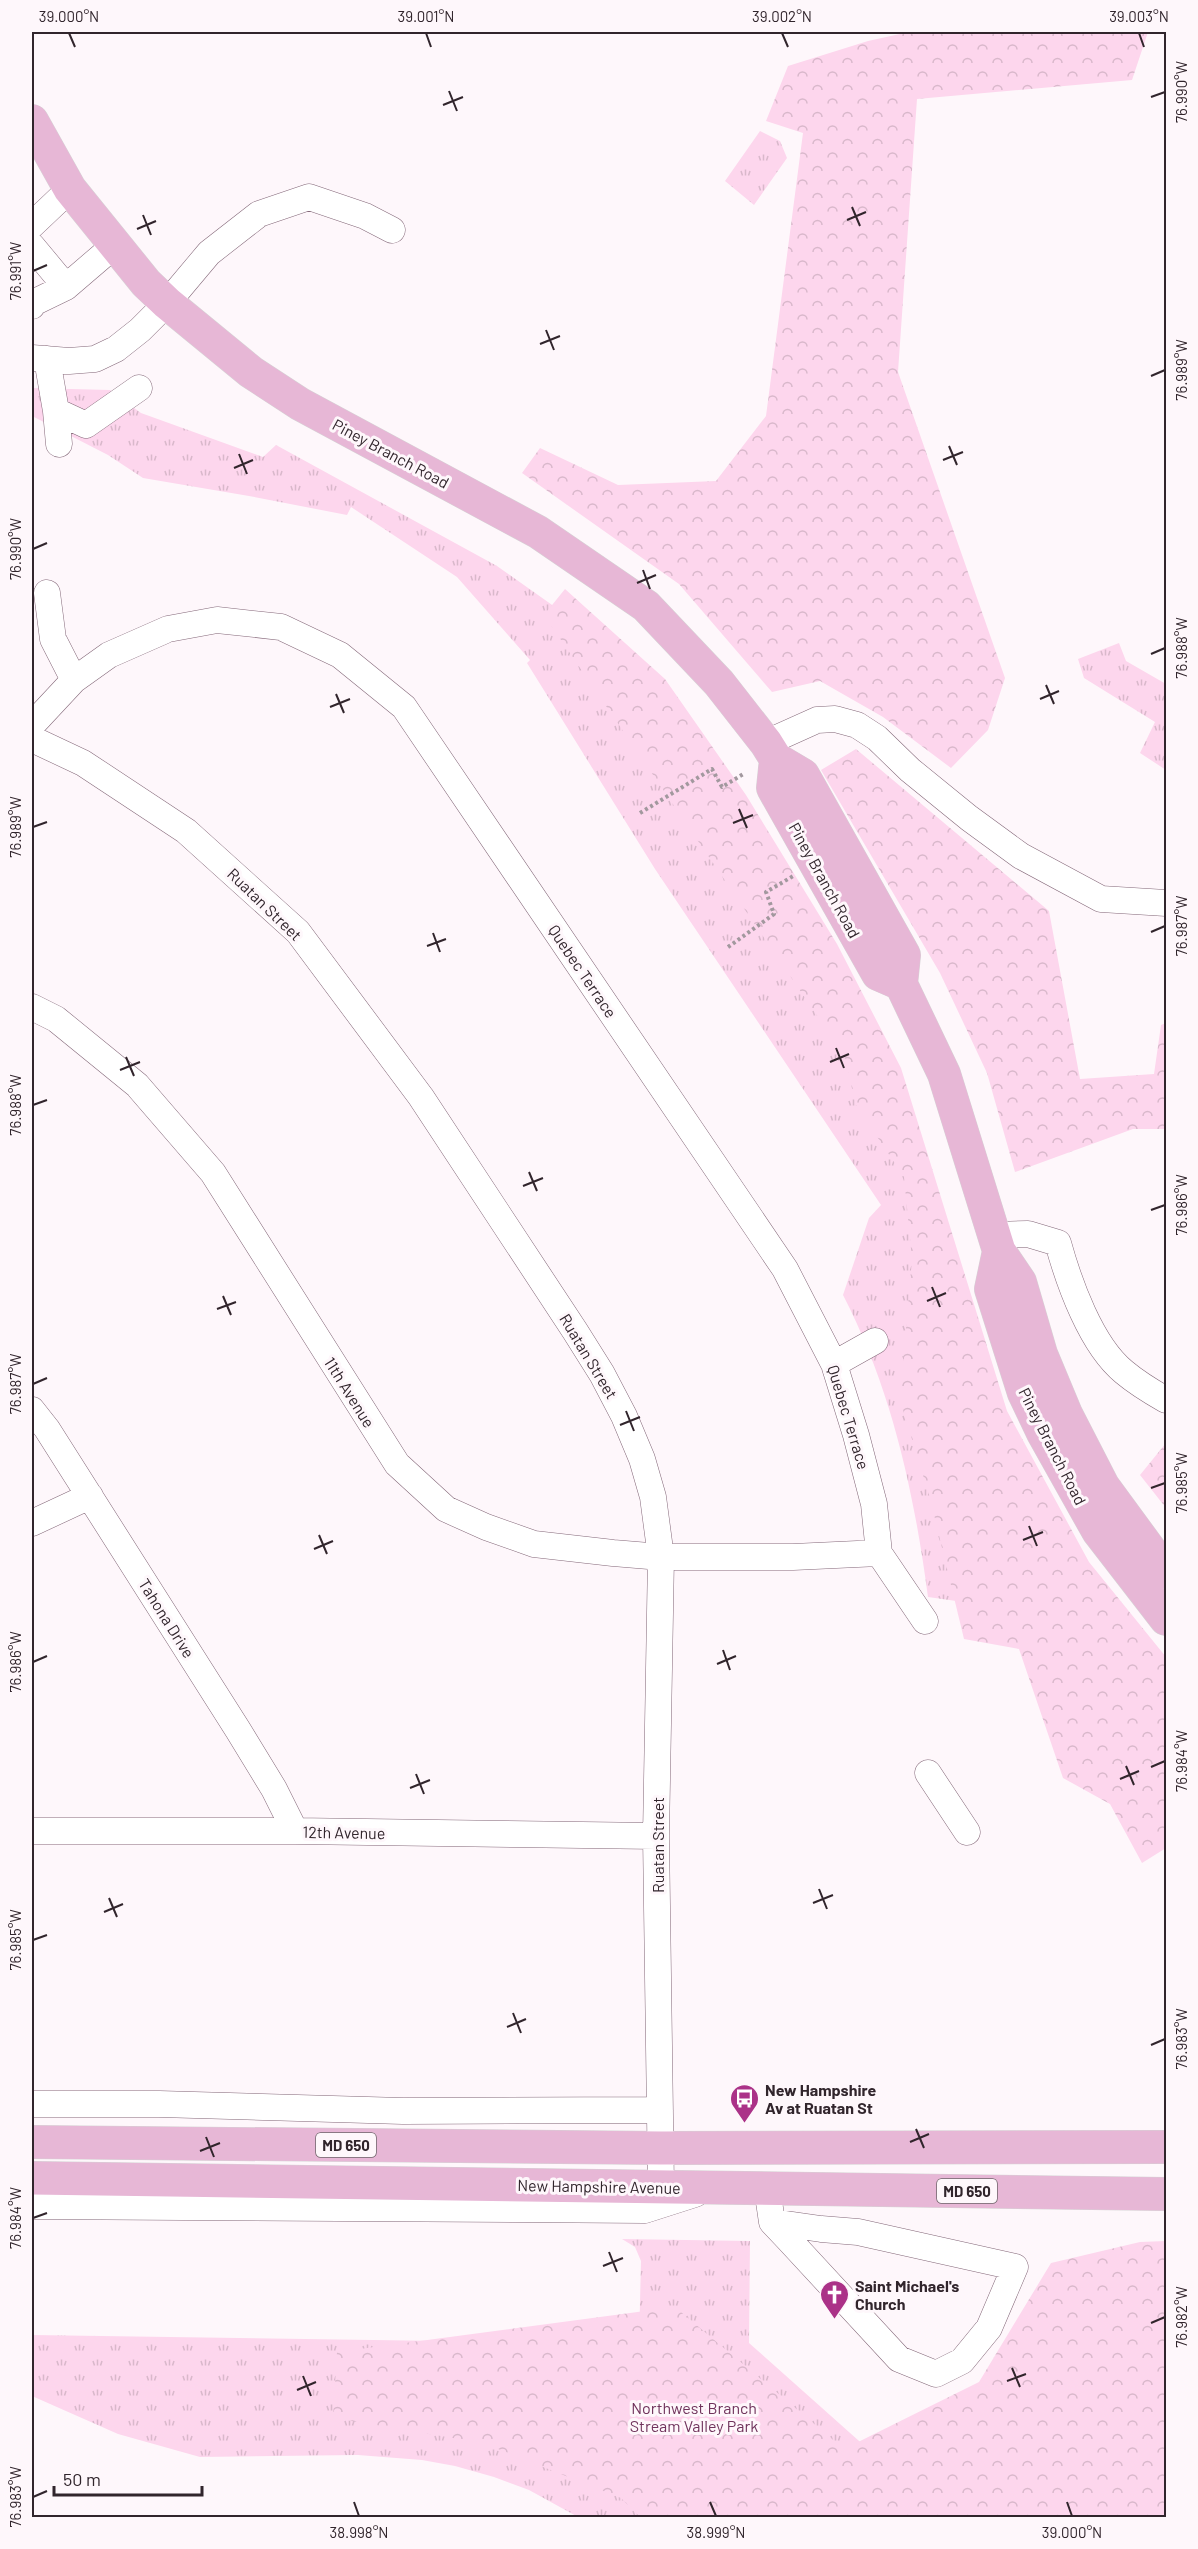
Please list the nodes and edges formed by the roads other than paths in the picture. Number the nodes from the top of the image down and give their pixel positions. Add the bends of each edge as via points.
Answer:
1 (32, 121) edge
2 (70, 189) junction
3 (32, 225) edge
4 (392, 230) dead end
5 (115, 245) junction
6 (32, 246) edge
7 (66, 287) junction
8 (167, 303) junction
9 (32, 306) edge
10 (39, 358) edge
11 (139, 388) dead end
12 (56, 411) junction
13 (59, 444) dead end
14 (47, 593) dead end
15 (74, 680) junction
16 (32, 725) edge
17 (32, 739) edge
18 (771, 751) junction
19 (1167, 903) edge
20 (32, 1007) edge
21 (997, 1243) junction
22 (875, 1341) dead end
23 (834, 1364) junction
24 (1167, 1400) edge
25 (32, 1410) edge
26 (90, 1496) junction
27 (32, 1523) edge
28 (879, 1553) junction
29 (661, 1557) junction
30 (1167, 1572) edge
31 (1167, 1618) edge
32 (925, 1621) dead end
33 (928, 1773) dead end
34 (296, 1831) junction
35 (32, 1832) edge
36 (967, 1832) dead end
37 (656, 1836) junction
38 (32, 2104) edge
39 (660, 2110) junction
40 (32, 2142) edge
41 (1167, 2147) edge
42 (661, 2148) junction
43 (32, 2178) edge
44 (661, 2186) junction
45 (715, 2187) junction
46 (767, 2188) junction
47 (1167, 2193) edge
48 (32, 2206) edge
49 (772, 2222) junction
50 (820, 2229) junction
51 (802, 2255) junction

1 - 2 main road, Piney Branch Road
2 - 3 street
2 - 5 main road, Piney Branch Road
4 - 8 street via 365,216 309,197 259,214 209,253
5 - 7 street
5 - 8 main road, Piney Branch Road
6 - 7 street
7 - 9 street
8 - 10 street via 116,349 95,359
8 - 18 main road, Piney Branch Road via 251,372 300,404 538,532 646,606 719,683
10 - 12 street
11 - 12 street via 86,425
12 - 13 street
14 - 15 street via 53,639
15 - 16 street, Quebec Terrace
15 - 23 street, Quebec Terrace via 109,655 168,629 217,621 281,627 340,655 404,707 785,1269
17 - 29 street, Ruatan Street via 83,763 186,831 298,932 421,1097 602,1374 642,1459 653,1497
18 - 19 street via 817,720 835,719 856,725 877,738 969,818 1022,855 1101,899
18 - 21 main road, Piney Branch Road via 803,775 904,955 901,984 944,1074
20 - 29 street, 11th Avenue via 56,1019 137,1085 213,1173 397,1464 446,1509 534,1544
21 - 24 street via 1028,1234 1058,1243 1076,1295 1099,1343 1123,1371
21 - 30 main road, Piney Branch Road via 1020,1282 1041,1354 1082,1446 1103,1486
21 - 31 main road, Piney Branch Road via 991,1289 1024,1393 1098,1531
22 - 23 street
23 - 28 street, Quebec Terrace via 874,1504
25 - 26 street, Tahona Drive
26 - 27 street
26 - 34 street, Tahona Drive via 238,1730
28 - 29 street, 11th Avenue
28 - 32 street
29 - 37 street, Ruatan Street
33 - 36 street
34 - 35 street, 12th Avenue
34 - 37 street, 12th Avenue
37 - 39 street, Ruatan Street
38 - 39 street
39 - 42 street, Ruatan Street
40 - 42 main road, MD 650
41 - 42 main road, MD 650
42 - 44 street, Ruatan Street
43 - 44 main road, New Hampshire Avenue / MD 650
44 - 45 main road, New Hampshire Avenue / MD 650
45 - 46 main road, New Hampshire Avenue / MD 650
45 - 48 street via 645,2210
46 - 47 main road, New Hampshire Avenue / MD 650
46 - 49 street
49 - 50 street
49 - 51 street
50 - 51 street
50 - 51 street via 858,2232 1015,2268 988,2328 962,2361 936,2374 899,2359

